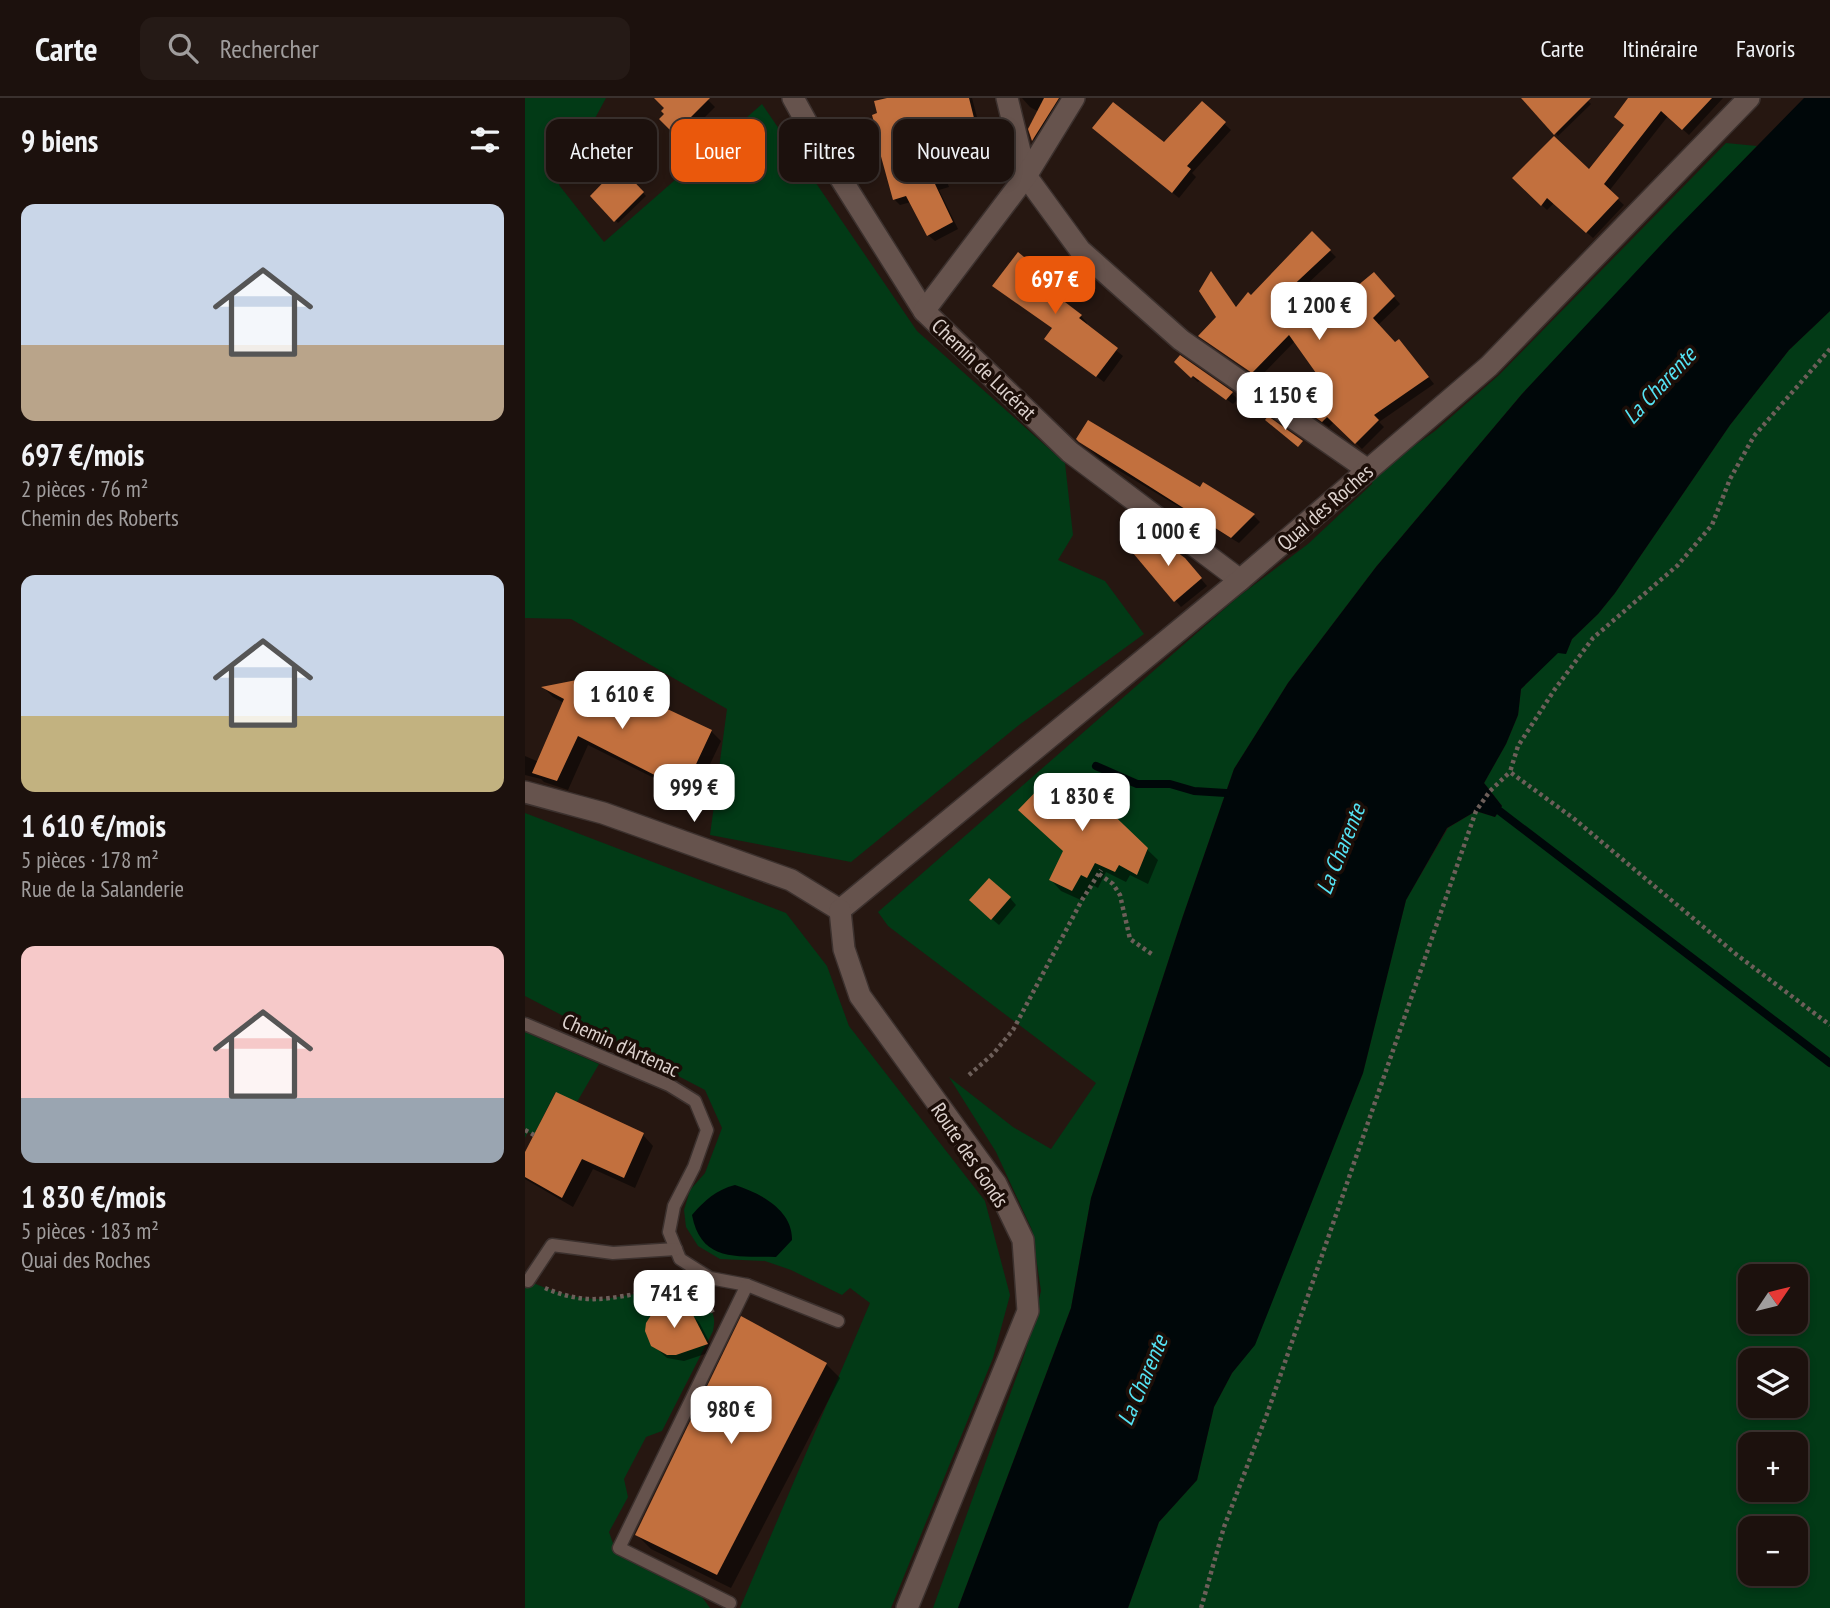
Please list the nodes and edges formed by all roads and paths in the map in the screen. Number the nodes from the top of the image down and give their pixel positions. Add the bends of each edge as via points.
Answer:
1 (793, 98) edge
2 (1007, 98) edge
3 (1074, 98) edge
4 (1749, 98) edge
5 (1026, 176) junction
6 (924, 311) junction
7 (1830, 349) edge
8 (1368, 470) junction
9 (1240, 580) junction
10 (1510, 772) junction
11 (525, 792) edge
12 (840, 910) junction
13 (1153, 955) dead end
14 (525, 1024) edge
15 (1830, 1025) edge
16 (969, 1075) dead end
17 (525, 1130) edge
18 (534, 1135) dead end
19 (676, 1249) junction
20 (528, 1281) joint
21 (747, 1285) junction
22 (838, 1321) dead end
23 (730, 1322) junction
24 (730, 1603) dead end
25 (907, 1608) edge
26 (1201, 1608) edge

1 - 6 street, Chemin de Lucérat
2 - 5 street
3 - 5 street
4 - 8 street, Quai des Roches via 1489,366
5 - 6 street
5 - 8 street via 1080,250 1181,340
6 - 9 street, Chemin de Lucérat via 1070,452
7 - 10 path via 1754,436 1712,525 1678,565 1593,638 1518,746
8 - 9 street, Quai des Roches
9 - 12 street, Quai des Roches
10 - 15 path
10 - 26 path via 1476,811 1224,1527
11 - 12 street via 603,813 791,880
12 - 25 street, Route des Gonds via 844,949 860,996 996,1184 1023,1240 1028,1311
13 - 16 path via 1130,939 1120,895 1100,872 1013,1030
14 - 19 lane, Chemin d'Artenac via 669,1084 695,1101 707,1130 674,1206 669,1231
17 - 18 path
19 - 20 lane via 613,1253 552,1245
19 - 21 lane via 680,1259 710,1278
20 - 23 path via 563,1295 598,1299 654,1290 694,1293 714,1314
21 - 22 lane
21 - 23 lane
23 - 24 lane via 619,1548

